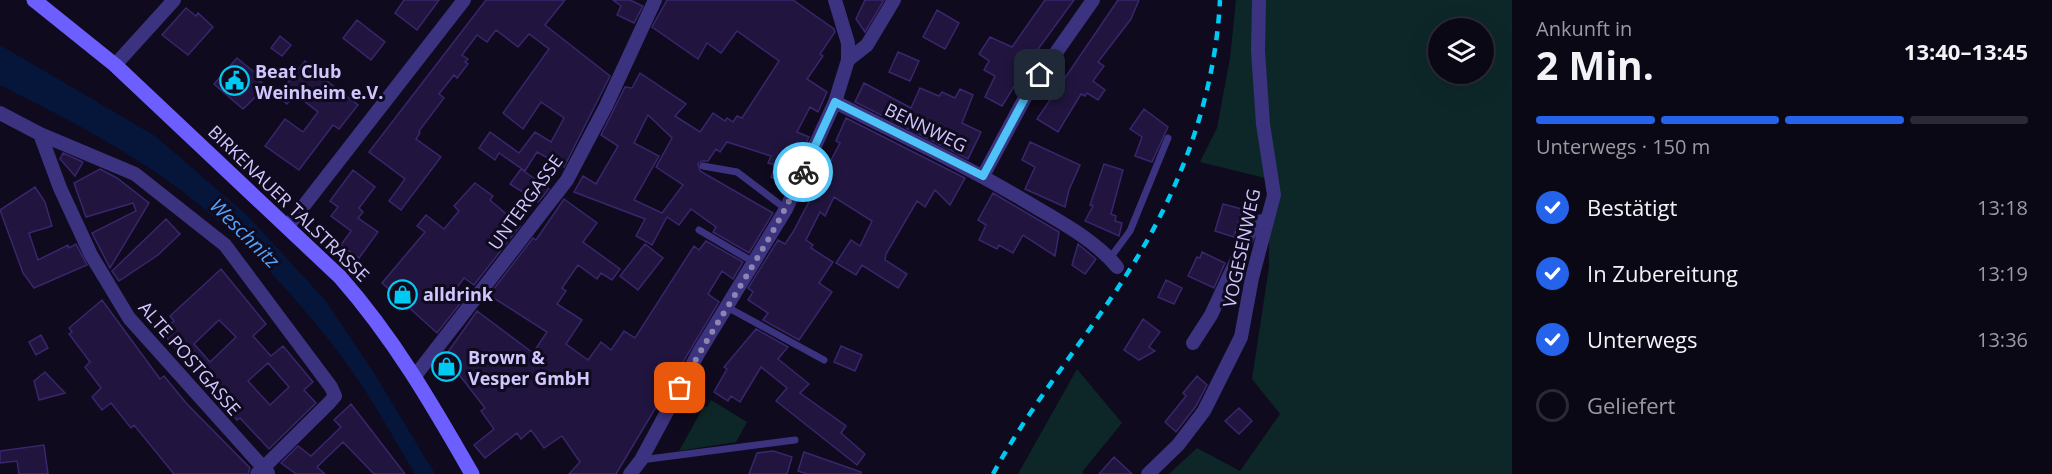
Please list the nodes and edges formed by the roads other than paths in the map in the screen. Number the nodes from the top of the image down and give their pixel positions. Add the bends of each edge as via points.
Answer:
1 (174, 0) edge
2 (464, 0) edge
3 (656, 0) edge
4 (835, 0) edge
5 (894, 0) edge
6 (1093, 0) edge
7 (1259, 0) edge
8 (34, 1) edge
9 (848, 60) junction
10 (115, 65) junction
11 (835, 102) junction
12 (0, 113) edge
13 (40, 134) junction
14 (1168, 138) dead end
15 (704, 166) dead end
16 (983, 176) junction
17 (786, 209) junction
18 (1266, 220) junction
19 (288, 226) junction
20 (699, 230) dead end
21 (755, 263) junction
22 (1113, 263) joint
23 (727, 307) junction
24 (1192, 343) dead end
25 (824, 360) dead end
26 (415, 376) junction
27 (795, 440) dead end
28 (641, 460) junction
29 (263, 472) edge
30 (472, 474) edge
31 (630, 474) edge
32 (1148, 474) edge

1 - 10 street
2 - 19 street
3 - 26 street, UNTERGASSE via 567,180
4 - 9 street via 848,43
5 - 9 street via 867,45
6 - 16 street via 1027,94
7 - 18 street, VOGESENWEG via 1263,124 1274,195
8 - 10 main road, BIRKENAUER TALSTRASSE
9 - 11 street
10 - 19 main road, BIRKENAUER TALSTRASSE
11 - 16 street, BENNWEG
11 - 17 street
12 - 13 street
13 - 29 street, ALTE POSTGASSE via 91,255 129,318
13 - 29 street via 135,174 225,244 324,377 334,396
14 - 22 lane
15 - 17 lane via 737,172
16 - 22 street, BENNWEG via 1068,226
17 - 21 street
18 - 24 street via 1254,223 1212,315
18 - 32 street, VOGESENWEG via 1241,337 1204,411 1178,445
19 - 26 main road, BIRKENAUER TALSTRASSE via 370,310
20 - 21 lane
21 - 23 street
23 - 25 lane
23 - 28 street
26 - 30 main road, BIRKENAUER TALSTRASSE
27 - 28 lane
28 - 31 street

